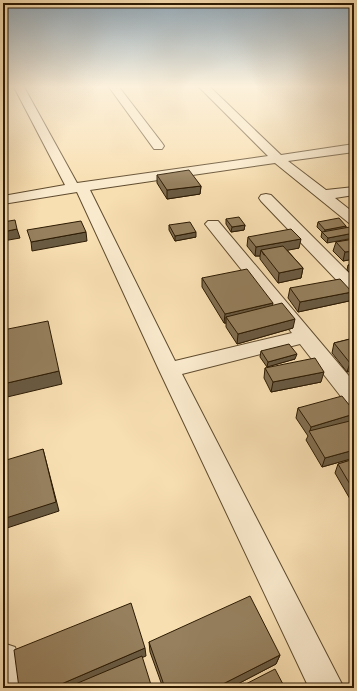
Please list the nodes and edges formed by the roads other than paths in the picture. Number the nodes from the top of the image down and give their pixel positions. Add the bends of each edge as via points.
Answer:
1 (38, 119) edge
2 (138, 119) edge
3 (237, 119) edge
4 (158, 146) dead end
5 (354, 148) edge
6 (278, 159) junction
7 (78, 188) junction
8 (354, 191) edge
9 (323, 195) junction
10 (266, 198) dead end
11 (3, 200) edge
12 (354, 220) edge
13 (213, 224) dead end
14 (354, 288) edge
15 (305, 336) junction
16 (169, 370) junction
17 (354, 397) edge
18 (3, 659) edge
19 (7, 688) edge
20 (327, 688) edge

1 - 7 street
2 - 4 street
3 - 6 street
5 - 6 street
6 - 7 street
6 - 9 street
7 - 11 street
7 - 16 street
8 - 9 street
9 - 12 street
10 - 14 street
13 - 15 street
15 - 16 street
15 - 17 street
16 - 20 street
18 - 19 street

